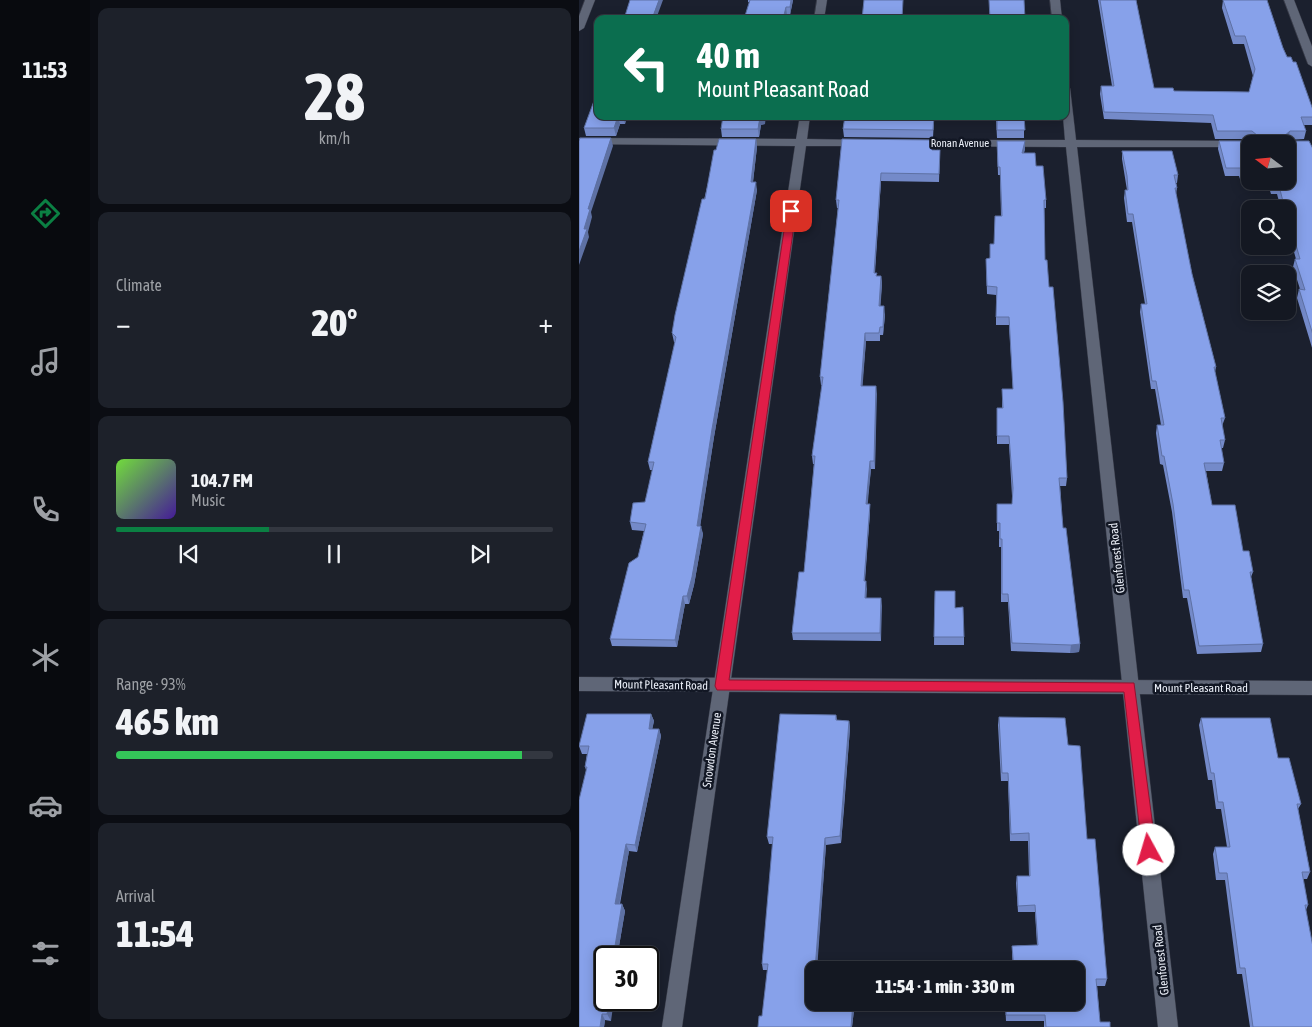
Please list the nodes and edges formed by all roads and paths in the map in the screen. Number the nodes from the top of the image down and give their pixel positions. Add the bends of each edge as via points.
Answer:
1 (590, 0) edge
2 (822, 0) edge
3 (1055, 0) edge
4 (1289, 0) edge
5 (820, 15) edge
6 (1057, 15) edge
7 (579, 28) edge
8 (1312, 64) edge
9 (804, 120) edge
10 (1068, 120) edge
11 (579, 141) edge
12 (801, 142) junction
13 (869, 143) edge
14 (907, 143) edge
15 (1071, 144) junction
16 (1241, 144) edge
17 (579, 684) edge
18 (722, 686) junction
19 (1130, 687) junction
20 (1312, 688) edge
21 (672, 1027) edge
22 (1168, 1027) edge

1 - 7 street
2 - 5 street
3 - 6 street
4 - 8 street
9 - 12 street, Snowdon Avenue
10 - 15 street, Glenforest Road
11 - 12 street
12 - 13 street
12 - 18 street, Snowdon Avenue
14 - 15 street, Ronan Avenue
15 - 16 street, Ronan Avenue
15 - 19 street, Glenforest Road
17 - 18 street, Mount Pleasant Road
18 - 19 street, Mount Pleasant Road
18 - 21 street, Snowdon Avenue
19 - 20 street, Mount Pleasant Road
19 - 22 street, Glenforest Road

